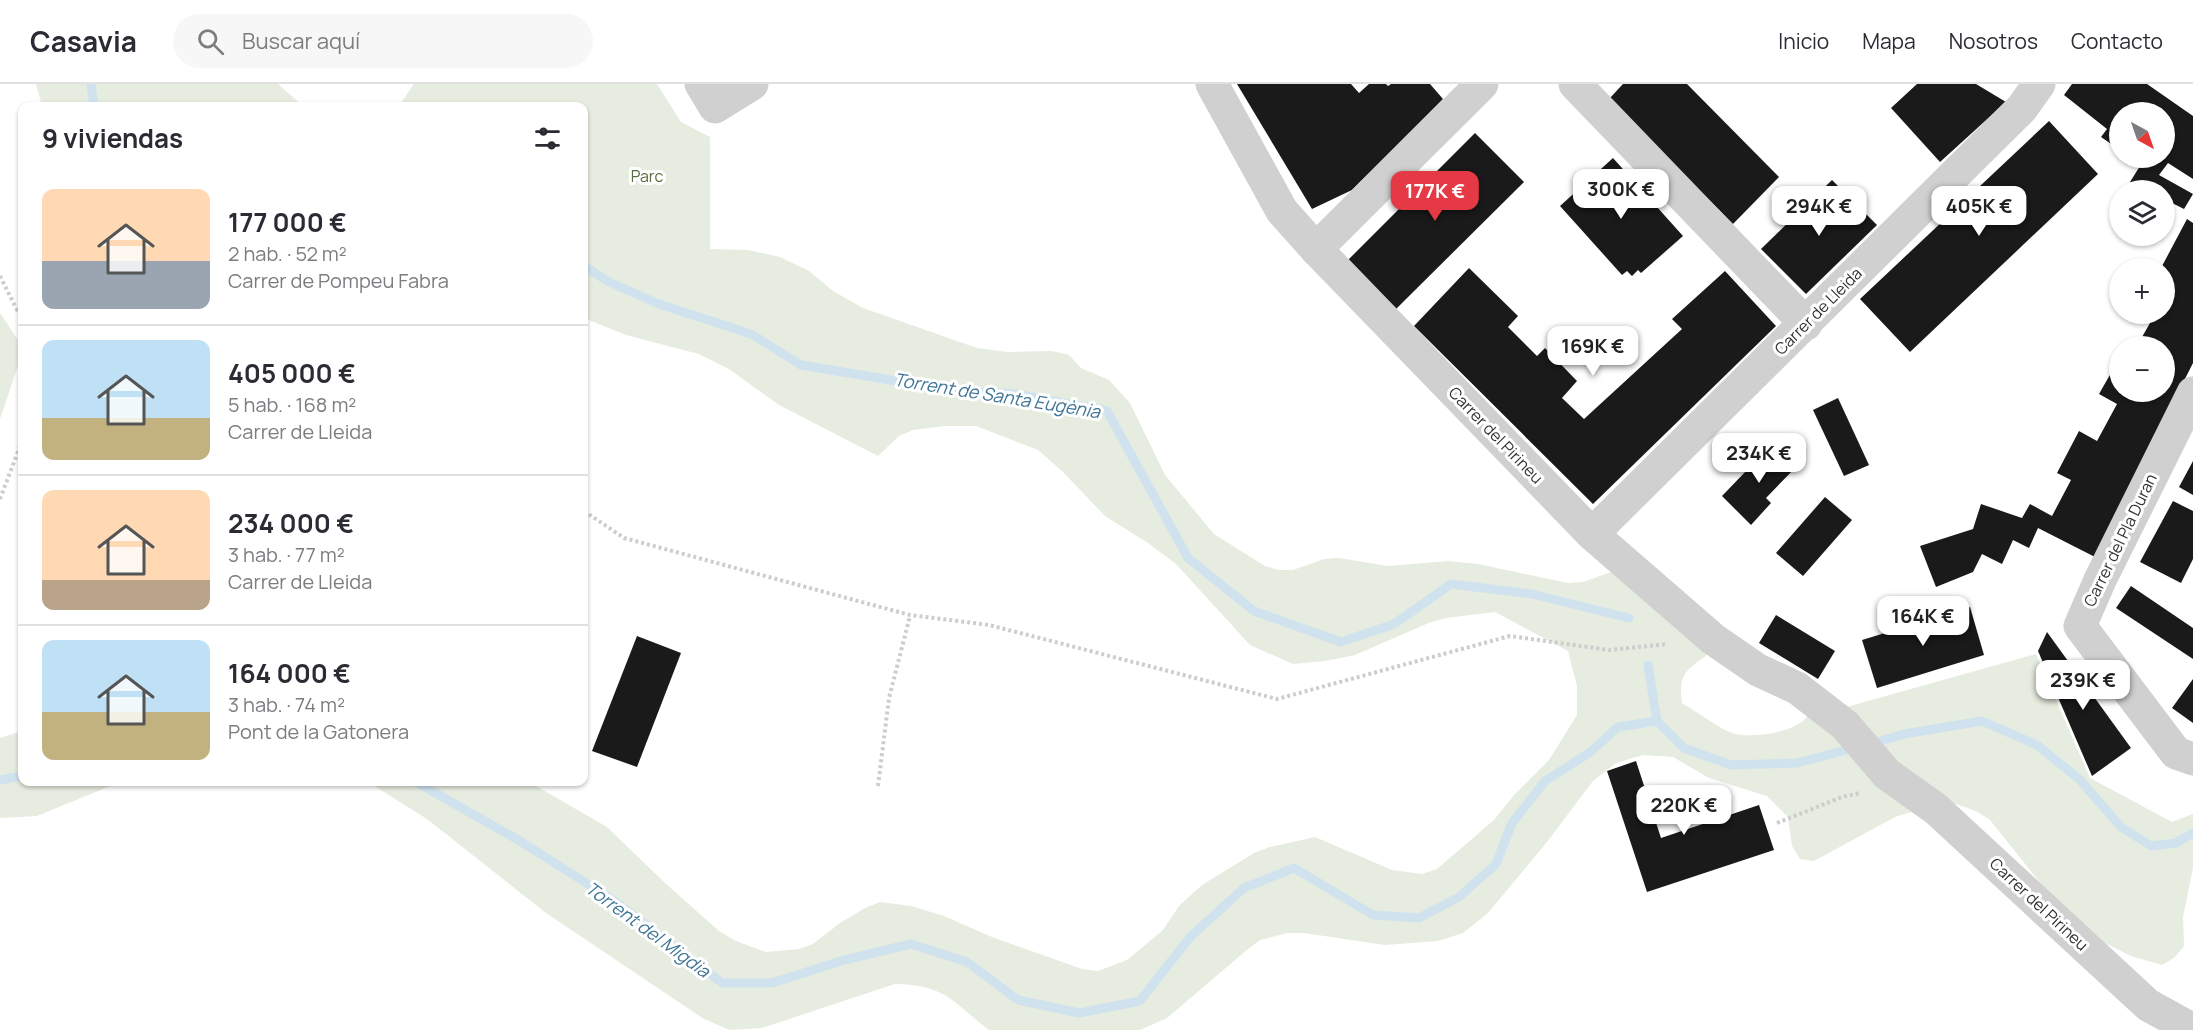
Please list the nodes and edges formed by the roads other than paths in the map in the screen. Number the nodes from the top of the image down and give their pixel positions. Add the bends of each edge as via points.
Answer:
1 (752, 84) edge
2 (1212, 84) edge
3 (1482, 84) edge
4 (1575, 84) edge
5 (2038, 84) edge
6 (708, 95) edge
7 (1316, 249) junction
8 (1806, 324) junction
9 (2193, 393) edge
10 (1592, 534) junction
11 (2193, 759) edge
12 (2193, 1030) edge

1 - 6 street
2 - 7 street, Carrer del Pirineu via 1282,211
3 - 7 street
4 - 8 street
5 - 8 street, Carrer de Lleida via 2022,108
7 - 10 street, Carrer del Pirineu
8 - 10 street, Carrer de Lleida
9 - 11 street, Carrer del Pla Duran via 2080,626 2176,753
10 - 12 street, Carrer del Pirineu via 1713,639 1758,670 1797,688 1845,725 1894,779 1936,809 2148,1005

